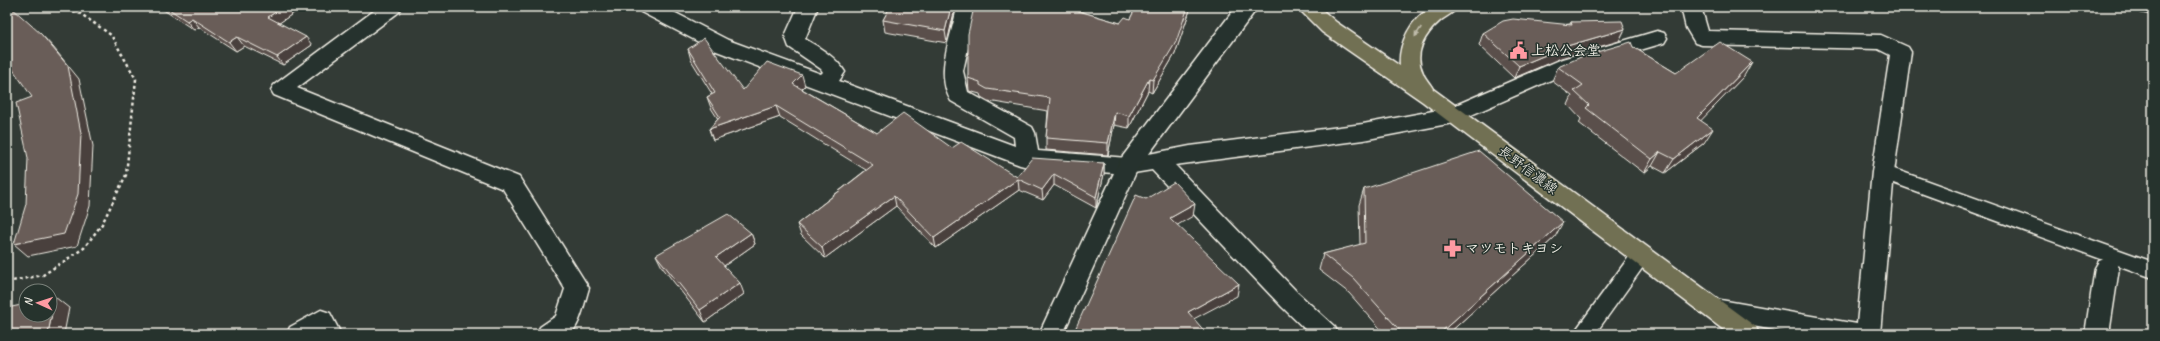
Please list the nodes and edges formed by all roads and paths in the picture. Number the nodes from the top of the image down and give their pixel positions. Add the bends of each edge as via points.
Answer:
1 (65, 7) edge
2 (392, 7) edge
3 (648, 7) edge
4 (808, 7) edge
5 (962, 7) edge
6 (1248, 7) edge
7 (1307, 7) edge
8 (1447, 7) edge
9 (1691, 7) edge
10 (2146, 7) edge
11 (2153, 7) edge
12 (1657, 38) dead end
13 (825, 84) junction
14 (1430, 97) junction
15 (1453, 115) junction
16 (1028, 159) junction
17 (1157, 161) junction
18 (1128, 166) junction
19 (1882, 172) junction
20 (1641, 255) junction
21 (2107, 268) dead end
22 (2153, 270) edge
23 (7, 282) edge
24 (1715, 309) junction
25 (299, 334) edge
26 (329, 334) edge
27 (549, 334) edge
28 (1051, 334) edge
29 (1326, 334) edge
30 (1583, 334) edge
31 (1748, 334) edge
32 (1854, 334) edge
33 (1868, 334) edge
34 (2097, 334) edge

1 - 23 path via 81,14 111,35 136,79 126,175 102,224 84,248 44,275
2 - 27 street via 281,90 511,183 577,288 566,322
3 - 13 street via 721,45
4 - 13 street via 795,36 796,42 828,64 835,72
5 - 16 street via 966,11 953,71 958,96 1024,132
6 - 18 street
7 - 14 main road, 長野信濃線 via 1329,27
8 -> 14 main road via 1433,15 1422,26 1409,51 1412,75
9 - 19 street via 1696,28 1702,38 1881,42 1901,52
10 - 11 street
12 - 15 street via 1569,64
13 - 16 street
14 - 15 main road, 長野信濃線
15 - 17 street via 1364,132 1190,154
15 - 20 main road, 長野信濃線
16 - 18 street
17 - 18 street
17 - 29 street
18 - 28 street
19 - 22 lane
19 - 33 street
20 - 24 main road, 長野信濃線
20 - 30 lane
21 - 34 street
24 - 31 main road, 長野信濃線
24 - 32 street
25 - 26 street via 321,320

